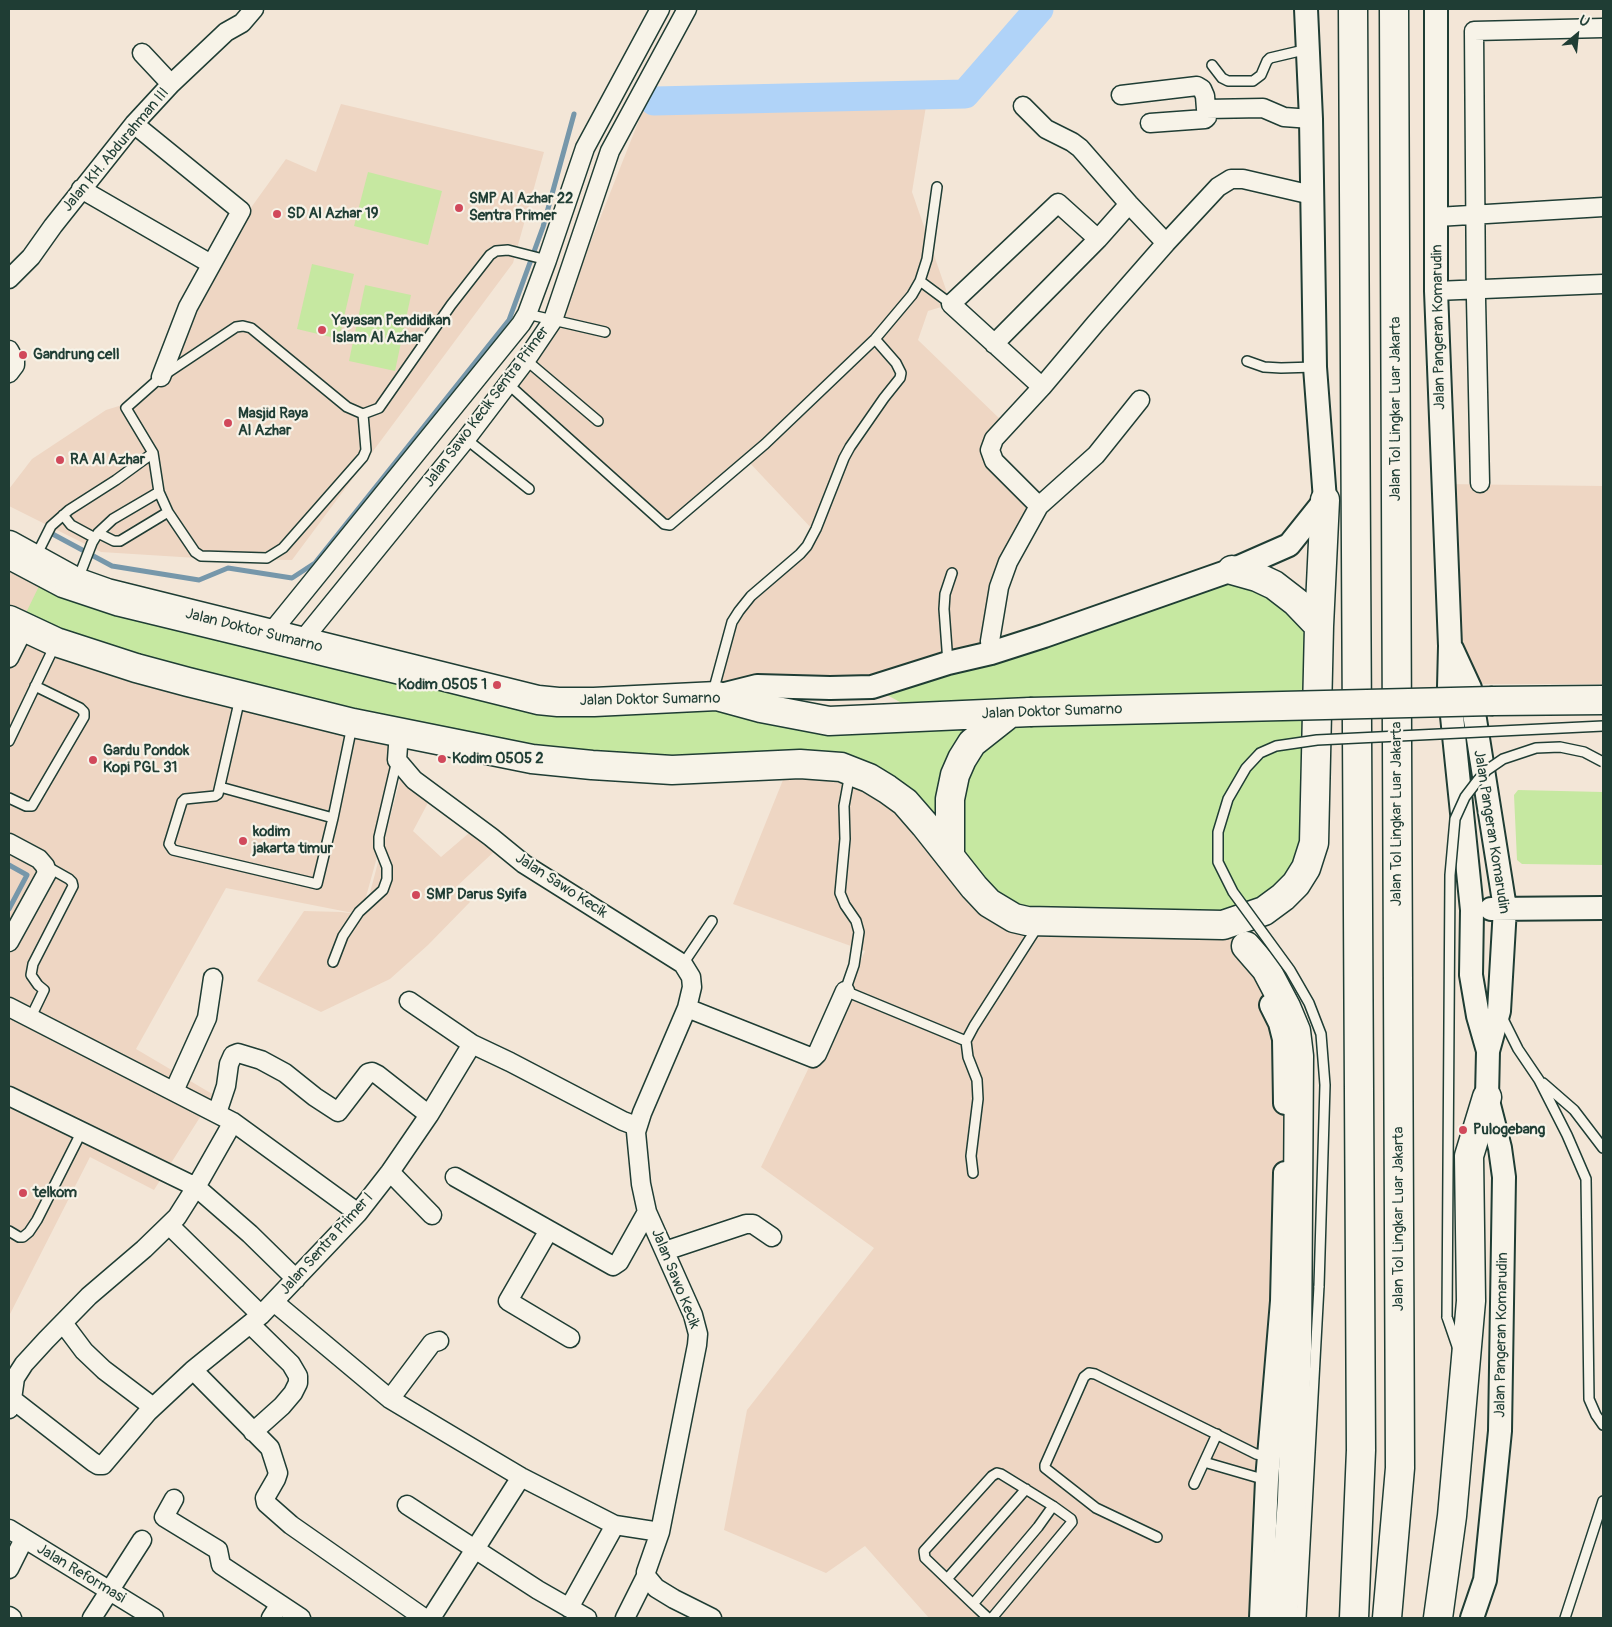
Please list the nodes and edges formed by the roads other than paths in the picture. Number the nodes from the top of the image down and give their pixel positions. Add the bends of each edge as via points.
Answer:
1 (254, 9) edge
2 (660, 9) edge
3 (687, 9) edge
4 (1306, 9) edge
5 (1353, 9) edge
6 (1394, 9) edge
7 (1436, 9) edge
8 (1603, 28) edge
9 (1308, 49) junction
10 (142, 53) dead end
11 (1212, 65) dead end
12 (171, 84) junction
13 (1121, 94) dead end
14 (1023, 106) dead end
15 (1206, 109) junction
16 (1311, 119) junction
17 (1150, 123) dead end
18 (134, 124) junction
19 (585, 148) junction
20 (610, 151) junction
21 (937, 187) dead end
22 (81, 189) junction
23 (1312, 195) junction
24 (1129, 204) junction
25 (1603, 207) edge
26 (1476, 214) junction
27 (1437, 217) junction
28 (1098, 239) junction
29 (1166, 243) junction
30 (545, 259) junction
31 (211, 264) junction
32 (9, 279) edge
33 (920, 281) junction
34 (1603, 284) edge
35 (1476, 290) junction
36 (1436, 291) junction
37 (951, 304) junction
38 (526, 314) junction
39 (553, 320) junction
40 (605, 332) dead end
41 (875, 338) junction
42 (994, 344) junction
43 (526, 360) junction
44 (1247, 361) dead end
45 (1315, 367) junction
46 (161, 378) junction
47 (508, 384) junction
48 (1042, 387) junction
49 (1140, 400) dead end
50 (364, 414) junction
51 (598, 421) dead end
52 (466, 439) junction
53 (153, 453) junction
54 (1480, 483) dead end
55 (529, 489) dead end
56 (158, 492) junction
57 (1325, 500) junction
58 (1039, 506) junction
59 (168, 512) junction
60 (63, 515) junction
61 (96, 535) junction
62 (9, 544) edge
63 (38, 552) junction
64 (9, 565) edge
65 (1232, 570) junction
66 (80, 573) junction
67 (952, 573) dead end
68 (14, 620) edge
69 (1320, 626) junction
70 (269, 635) junction
71 (301, 642) junction
72 (61, 644) junction
73 (1450, 646) junction
74 (991, 653) junction
75 (9, 658) edge
76 (948, 663) junction
77 (408, 681) dead end
78 (35, 686) junction
79 (240, 695) junction
80 (715, 696) junction
81 (538, 700) junction
82 (1603, 700) edge
83 (505, 702) dead end
84 (1020, 713) junction
85 (353, 723) junction
86 (1603, 726) edge
87 (399, 732) junction
88 (9, 741) edge
89 (397, 760) junction
90 (1603, 762) edge
91 (850, 770) junction
92 (220, 787) junction
93 (9, 798) edge
94 (333, 818) junction
95 (9, 843) edge
96 (950, 855) junction
97 (45, 866) junction
98 (1505, 908) junction
99 (1603, 908) edge
100 (1472, 910) junction
101 (712, 921) dead end
102 (1041, 921) junction
103 (1222, 925) junction
104 (9, 942) edge
105 (1246, 946) junction
106 (333, 962) dead end
107 (684, 964) junction
108 (213, 978) dead end
109 (845, 990) junction
110 (409, 1001) dead end
111 (9, 1007) edge
112 (687, 1008) junction
113 (1499, 1011) junction
114 (31, 1017) junction
115 (966, 1041) junction
116 (472, 1044) junction
117 (1488, 1051) junction
118 (1539, 1080) junction
119 (174, 1091) junction
120 (9, 1096) edge
121 (1487, 1097) junction
122 (217, 1113) junction
123 (430, 1114) junction
124 (233, 1122) junction
125 (638, 1123) junction
126 (82, 1132) junction
127 (1603, 1148) edge
128 (390, 1172) junction
129 (973, 1173) dead end
130 (455, 1177) dead end
131 (196, 1188) junction
132 (647, 1212) junction
133 (358, 1213) junction
134 (432, 1215) dead end
135 (169, 1225) junction
136 (549, 1230) junction
137 (9, 1231) edge
138 (772, 1237) dead end
139 (665, 1251) junction
140 (296, 1279) junction
141 (274, 1302) junction
142 (255, 1319) junction
143 (64, 1323) junction
144 (570, 1338) dead end
145 (439, 1341) dead end
146 (1464, 1363) junction
147 (193, 1370) junction
148 (390, 1400) junction
149 (10, 1402) edge
150 (153, 1407) junction
151 (1603, 1425) edge
152 (253, 1432) junction
153 (1217, 1434) junction
154 (1269, 1457) junction
155 (1204, 1462) junction
156 (522, 1477) junction
157 (1267, 1480) junction
158 (1194, 1484) dead end
159 (1026, 1489) junction
160 (174, 1499) dead end
161 (1603, 1501) edge
162 (407, 1505) dead end
163 (1053, 1506) junction
164 (615, 1525) junction
165 (9, 1529) edge
166 (660, 1532) junction
167 (1157, 1537) dead end
168 (24, 1540) junction
169 (142, 1540) dead end
170 (475, 1549) junction
171 (9, 1569) edge
172 (646, 1576) junction
173 (947, 1579) junction
174 (110, 1592) junction
175 (973, 1604) junction
176 (569, 1608) junction
177 (276, 1611) edge
178 (406, 1612) edge
179 (9, 1616) edge
180 (12, 1618) edge
181 (92, 1618) edge
182 (154, 1618) edge
183 (301, 1618) edge
184 (424, 1618) edge
185 (430, 1618) edge
186 (587, 1618) edge
187 (625, 1618) edge
188 (712, 1618) edge
189 (988, 1618) edge
190 (992, 1618) edge
191 (1261, 1618) edge
192 (1283, 1618) edge
193 (1301, 1618) edge
194 (1354, 1618) edge
195 (1387, 1618) edge
196 (1438, 1618) edge
197 (1472, 1618) edge
198 (1565, 1618) edge

1 - 12 street, Jalan KH. Abdurahman III
2 - 19 street, Jalan Sawo Kecik Sentra Primer
3 - 20 street, Jalan Sawo Kecik Sentra Primer
4 - 9 street
5 - 194 main road via 1361,1440
6 - 195 main road, Jalan Tol Lingkar Luar Jakarta via 1400,1468
7 - 27 street, Jalan Pangeran Komarudin
8 - 26 street via 1474,32
9 - 11 lane via 1270,58 1254,81 1228,81
9 - 16 street
10 - 12 street
12 - 18 street, Jalan KH. Abdurahman III
13 - 15 street via 1197,86 1205,96
14 - 24 street via 1046,129 1080,148
15 - 16 street via 1263,108 1284,117
15 - 17 street via 1205,119
16 - 23 street
18 - 22 street, Jalan KH. Abdurahman III
18 - 31 street via 241,210
19 - 20 street
19 - 30 street, Jalan Sawo Kecik Sentra Primer
20 - 39 street, Jalan Sawo Kecik Sentra Primer
21 - 33 lane via 927,259
22 - 31 street
22 - 32 street, Jalan KH. Abdurahman III via 31,257
23 - 29 street via 1243,179 1231,180 1218,187
23 - 45 street
24 - 28 street
24 - 29 street
25 - 26 street
26 - 27 street
26 - 35 street
27 - 36 street, Jalan Pangeran Komarudin
28 - 37 street via 1058,203
28 - 42 street
29 - 48 street
30 - 38 street, Jalan Sawo Kecik Sentra Primer
30 - 50 lane via 508,250 490,255 379,408
31 - 46 street via 188,307
33 - 37 lane
33 - 41 lane
34 - 35 street
35 - 36 street
35 - 54 street
36 - 73 street, Jalan Pangeran Komarudin
37 - 42 street
38 - 39 lane
38 - 70 street, Jalan Sawo Kecik Sentra Primer
39 - 40 lane
39 - 43 street, Jalan Sawo Kecik Sentra Primer
41 - 47 lane via 765,444 670,525 664,524
41 - 80 lane via 896,363 900,378 850,447 807,546 751,596 732,622
42 - 48 street
43 - 47 street, Jalan Sawo Kecik Sentra Primer
43 - 51 lane
44 - 45 lane via 1264,367
45 - 57 street
46 - 50 lane via 236,327 243,326 251,328 347,407
46 - 53 lane via 126,408
47 - 52 street, Jalan Sawo Kecik Sentra Primer
48 - 58 street via 994,439 990,450 994,461
49 - 58 street via 1096,455
50 - 59 lane via 366,450 362,457 283,548 268,558 201,556
52 - 55 lane
52 - 71 street, Jalan Sawo Kecik Sentra Primer
53 - 56 lane
53 - 60 lane
56 - 59 lane
56 - 61 lane via 113,519
57 - 65 street via 1289,545
57 - 69 main road
58 - 74 street via 998,587
59 - 61 lane via 120,541
60 - 61 lane via 71,525
60 - 63 lane via 51,526
61 - 66 lane
62 - 63 main road, Jalan Doktor Sumarno
63 - 66 main road, Jalan Doktor Sumarno
64 - 77 lane via 60,592 117,611
65 - 69 main road via 1274,585
65 - 74 street
66 - 70 main road, Jalan Doktor Sumarno via 106,593
67 - 76 lane via 944,609
68 - 72 main road
68 - 75 street
69 - 103 main road via 1316,814 1311,855 1296,884 1283,897 1264,911
70 - 71 main road, Jalan Doktor Sumarno
71 - 81 main road, Jalan Doktor Sumarno
72 - 78 lane
72 - 79 main road
73 - 98 street, Jalan Pangeran Komarudin via 1470,688
73 - 100 street, Jalan Pangeran Komarudin via 1449,688
74 - 76 street
76 - 80 street via 872,687 757,686
78 - 88 lane
78 - 93 lane via 80,708 84,717 32,806
79 - 85 main road
79 - 92 lane
80 - 81 main road, Jalan Doktor Sumarno via 594,702
80 - 84 main road, Jalan Doktor Sumarno via 829,721
81 - 83 lane
82 - 84 main road, Jalan Doktor Sumarno, bridge
84 - 96 main road via 972,743 962,759 950,799
85 - 87 main road
85 - 94 lane
86 - 193 lane, bridge via 1317,740 1276,746 1260,753 1246,768 1228,798 1218,832 1218,862 1233,892 1290,970 1309,1003 1321,1034 1325,1085 1319,1286
87 - 89 street
87 - 91 main road via 532,759 592,765 672,770 800,764
89 - 106 lane via 379,837 387,879 382,890 348,928
89 - 107 street, Jalan Sawo Kecik via 419,784 524,864
90 - 146 lane, bridge via 1584,752 1560,747 1536,748 1504,759 1478,780 1465,797 1455,819 1450,875 1447,1317
91 - 96 main road via 869,778 905,802
91 - 109 lane via 844,806 840,893 859,932 854,965
92 - 94 lane
92 - 94 lane via 215,796 182,802 169,844 173,850 316,884
95 - 97 street via 39,859
96 - 102 main road via 989,903 1014,918
97 - 104 street via 47,873
97 - 114 lane via 69,879 73,886 33,964 31,975 44,990
98 - 99 street
98 - 100 street
98 - 113 street, Jalan Pangeran Komarudin
100 - 117 street, Jalan Pangeran Komarudin via 1471,974
101 - 107 lane
102 - 103 main road
102 - 115 lane
103 - 105 street
105 - 154 street via 1246,960 1280,1023 1285,1054 1282,1301
105 - 192 main road via 1266,968 1286,1006 1296,1031 1299,1056 1292,1500
107 - 112 street, Jalan Sawo Kecik via 692,984
108 - 119 street via 207,1018
109 - 112 street via 817,1054 812,1058
109 - 115 lane
110 - 116 street
111 - 114 street
112 - 125 street, Jalan Sawo Kecik
113 - 117 street, Jalan Pangeran Komarudin
113 - 118 lane via 1518,1050
114 - 119 street
115 - 129 lane via 977,1080 971,1156
116 - 123 street, Jalan Sentra Primer I
116 - 125 street via 624,1122
117 - 121 street, Jalan Pangeran Komarudin
118 - 127 lane via 1574,1110
118 - 151 lane via 1568,1135 1586,1179 1589,1399
119 - 122 street
120 - 126 street
121 - 146 main road via 1469,1156 1471,1301
121 - 197 street, Jalan Pangeran Komarudin via 1504,1177 1500,1430 1485,1580
122 - 123 street via 229,1064 233,1055 238,1053 262,1060 338,1112 372,1072
122 - 124 street
123 - 128 street, Jalan Sentra Primer I
124 - 131 street
124 - 133 street
125 - 132 street, Jalan Sawo Kecik via 636,1147
126 - 131 street
126 - 137 lane via 29,1232 19,1237
128 - 133 street, Jalan Sentra Primer I
128 - 134 street
130 - 136 street
131 - 135 street
131 - 140 street
132 - 136 street via 619,1262 613,1266
132 - 139 street, Jalan Sawo Kecik
133 - 140 street, Jalan Sentra Primer I
135 - 142 street
135 - 143 street via 89,1296
136 - 144 street via 508,1301
138 - 139 street via 753,1224 746,1224
139 - 166 street, Jalan Sawo Kecik via 698,1334
140 - 141 street, Jalan Sentra Primer I
141 - 142 street, Jalan Sentra Primer I
141 - 148 street
142 - 147 street, Jalan Sentra Primer I
142 - 152 street via 291,1364 298,1383 282,1406
143 - 149 street via 14,1378
143 - 150 street via 84,1351 104,1370
145 - 148 street via 432,1343
146 - 196 main road via 1452,1516
147 - 150 street, Jalan Sentra Primer I
147 - 152 street
148 - 156 street
149 - 150 street, Jalan Sentra Primer I via 101,1465
152 - 178 street via 270,1448 277,1467 277,1477 265,1498 266,1504
153 - 154 lane via 1256,1454
153 - 155 lane
153 - 167 lane via 1095,1374 1084,1377 1045,1468 1096,1508
154 - 157 street
155 - 157 lane
155 - 158 lane
156 - 164 street
156 - 170 street
157 - 191 street
159 - 163 lane
159 - 173 lane
159 - 173 lane via 996,1472 924,1551 925,1558
160 - 177 street via 164,1517 218,1550 221,1565
161 - 198 lane
162 - 170 street
163 - 175 lane
163 - 190 lane via 1072,1522
164 - 166 street
164 - 176 street
165 - 168 street, Jalan Reformasi
166 - 172 street, Jalan Sawo Kecik
168 - 171 street
168 - 174 street, Jalan Reformasi
169 - 174 street
170 - 176 street
170 - 185 street
172 - 187 street, Jalan Sawo Kecik
172 - 188 street via 656,1588
173 - 175 lane
174 - 181 street
174 - 182 street, Jalan Reformasi
175 - 189 lane
176 - 186 street
177 - 183 street
178 - 184 street
179 - 180 street

